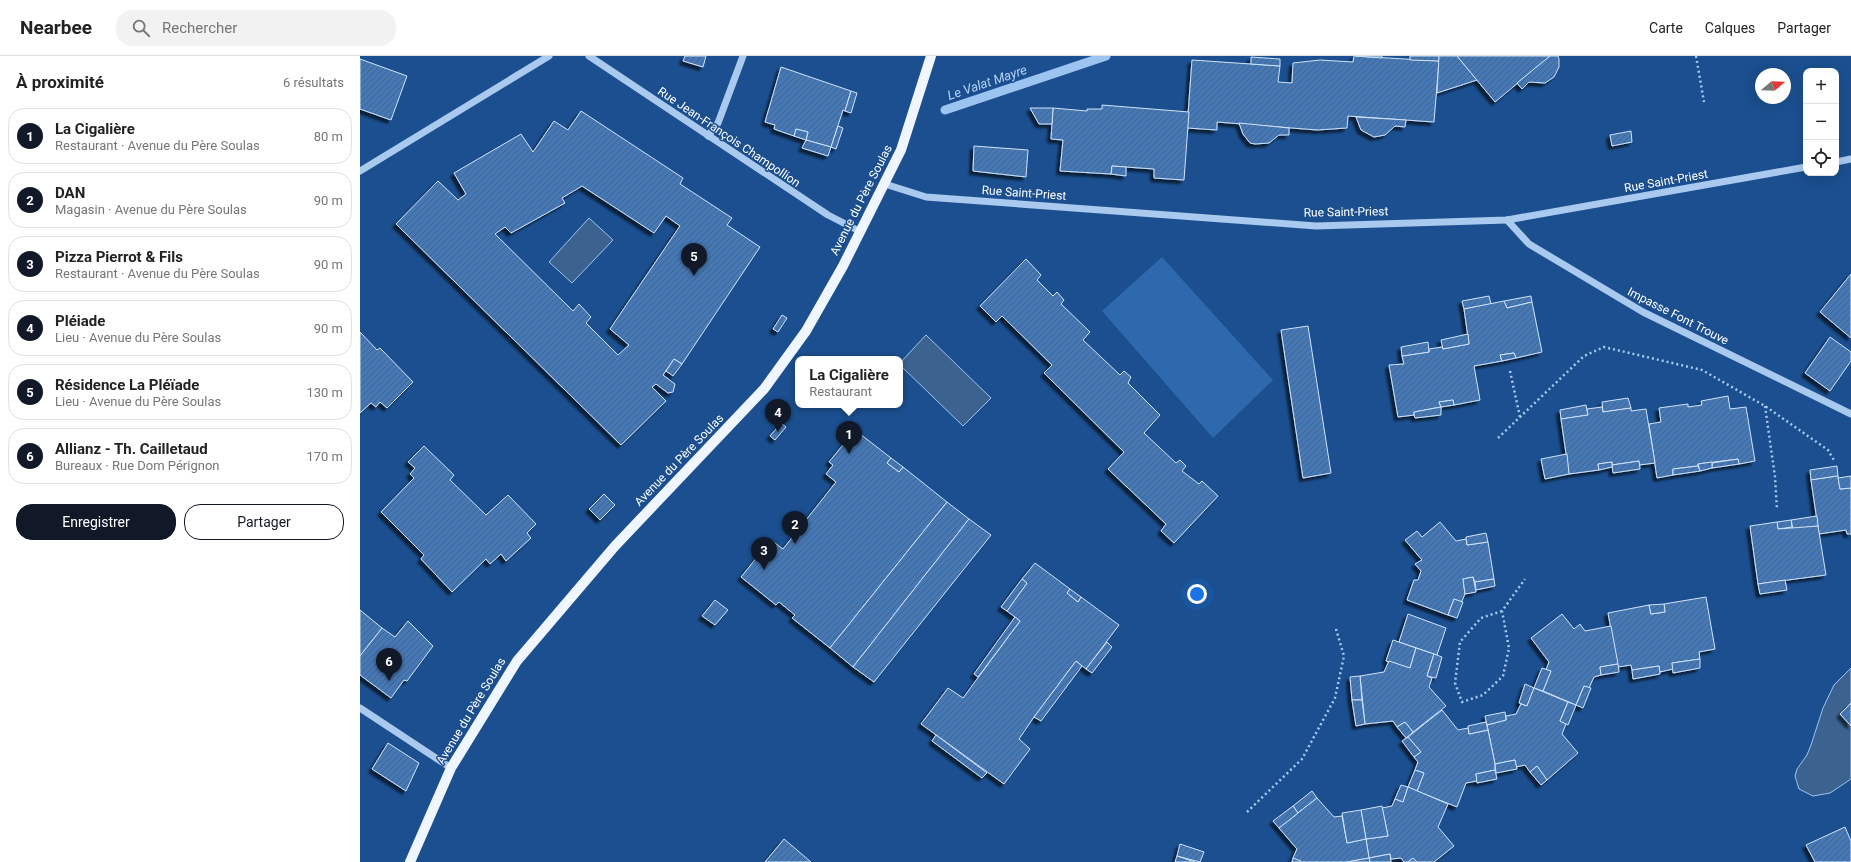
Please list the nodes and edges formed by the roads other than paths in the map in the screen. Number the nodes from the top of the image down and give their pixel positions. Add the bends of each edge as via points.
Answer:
1 (549, 56) edge
2 (589, 56) edge
3 (743, 56) edge
4 (931, 56) edge
5 (708, 136) junction
6 (1851, 159) edge
7 (1839, 161) edge
8 (1803, 168) edge
9 (360, 171) edge
10 (885, 184) junction
11 (1506, 220) junction
12 (860, 231) junction
13 (1851, 414) edge
14 (360, 708) edge
15 (451, 768) junction
16 (410, 862) edge

1 - 9 street
2 - 5 street, Rue Jean-François Champollion
3 - 5 street via 718,123
4 - 10 main road, Avenue du Père Soulas via 901,150
5 - 12 street, Rue Jean-François Champollion via 828,215
6 - 7 street
8 - 11 street, Rue Saint-Priest
10 - 11 street, Rue Saint-Priest via 926,197 1316,226
10 - 12 main road, Avenue du Père Soulas
11 - 13 street, Impasse Font Trouve via 1529,244 1642,312
12 - 15 main road, Avenue du Père Soulas via 806,331 778,371 764,389 615,546 517,661
14 - 15 street
15 - 16 main road, Avenue du Père Soulas

